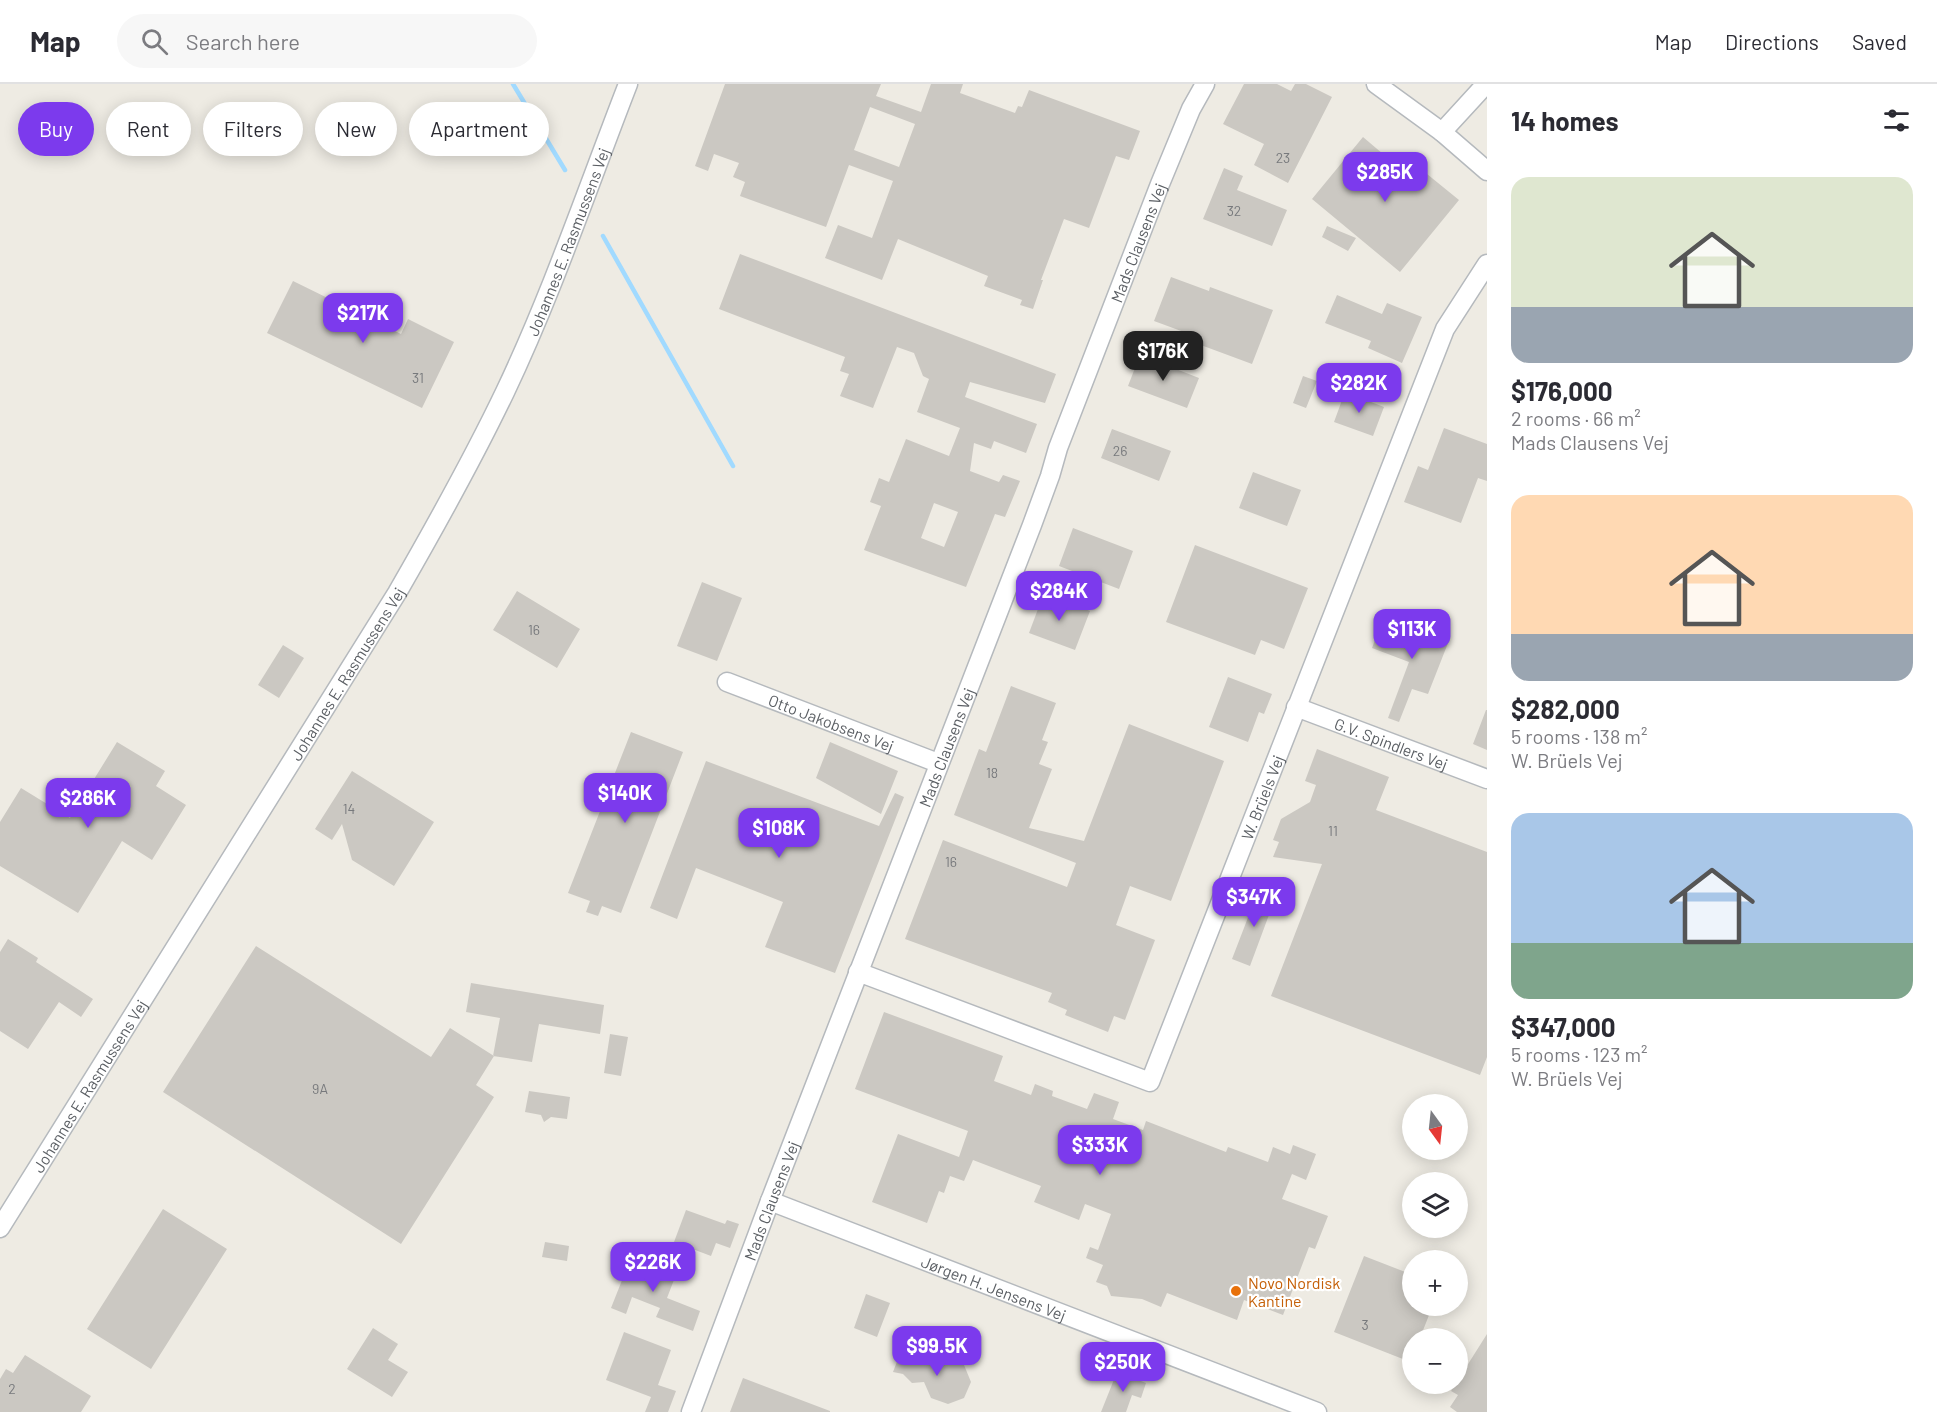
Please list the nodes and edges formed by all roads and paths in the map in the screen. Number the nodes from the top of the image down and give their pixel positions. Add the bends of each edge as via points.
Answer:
1 (628, 84) edge
2 (1204, 84) edge
3 (1376, 84) edge
4 (1486, 84) edge
5 (1442, 132) junction
6 (1487, 171) edge
7 (1487, 264) edge
8 (727, 682) dead end
9 (1296, 707) junction
10 (938, 763) junction
11 (1487, 779) edge
12 (858, 972) junction
13 (770, 1201) junction
14 (0, 1228) edge
15 (691, 1412) edge
16 (1317, 1412) edge

1 - 14 street, Johannes E. Rasmussens Vej via 547,294 450,502 398,593
2 - 10 street, Mads Clausens Vej via 1160,184
3 - 5 street
4 - 5 street
5 - 6 street
7 - 9 street, W. Brüels Vej via 1445,329
8 - 10 street, Otto Jakobsens Vej
9 - 11 street, G.V. Spindlers Vej
9 - 12 street, W. Brüels Vej via 1150,1082
10 - 12 street, Mads Clausens Vej
12 - 13 street, Mads Clausens Vej
13 - 15 street, Mads Clausens Vej
13 - 16 street, Jørgen H. Jensens Vej

